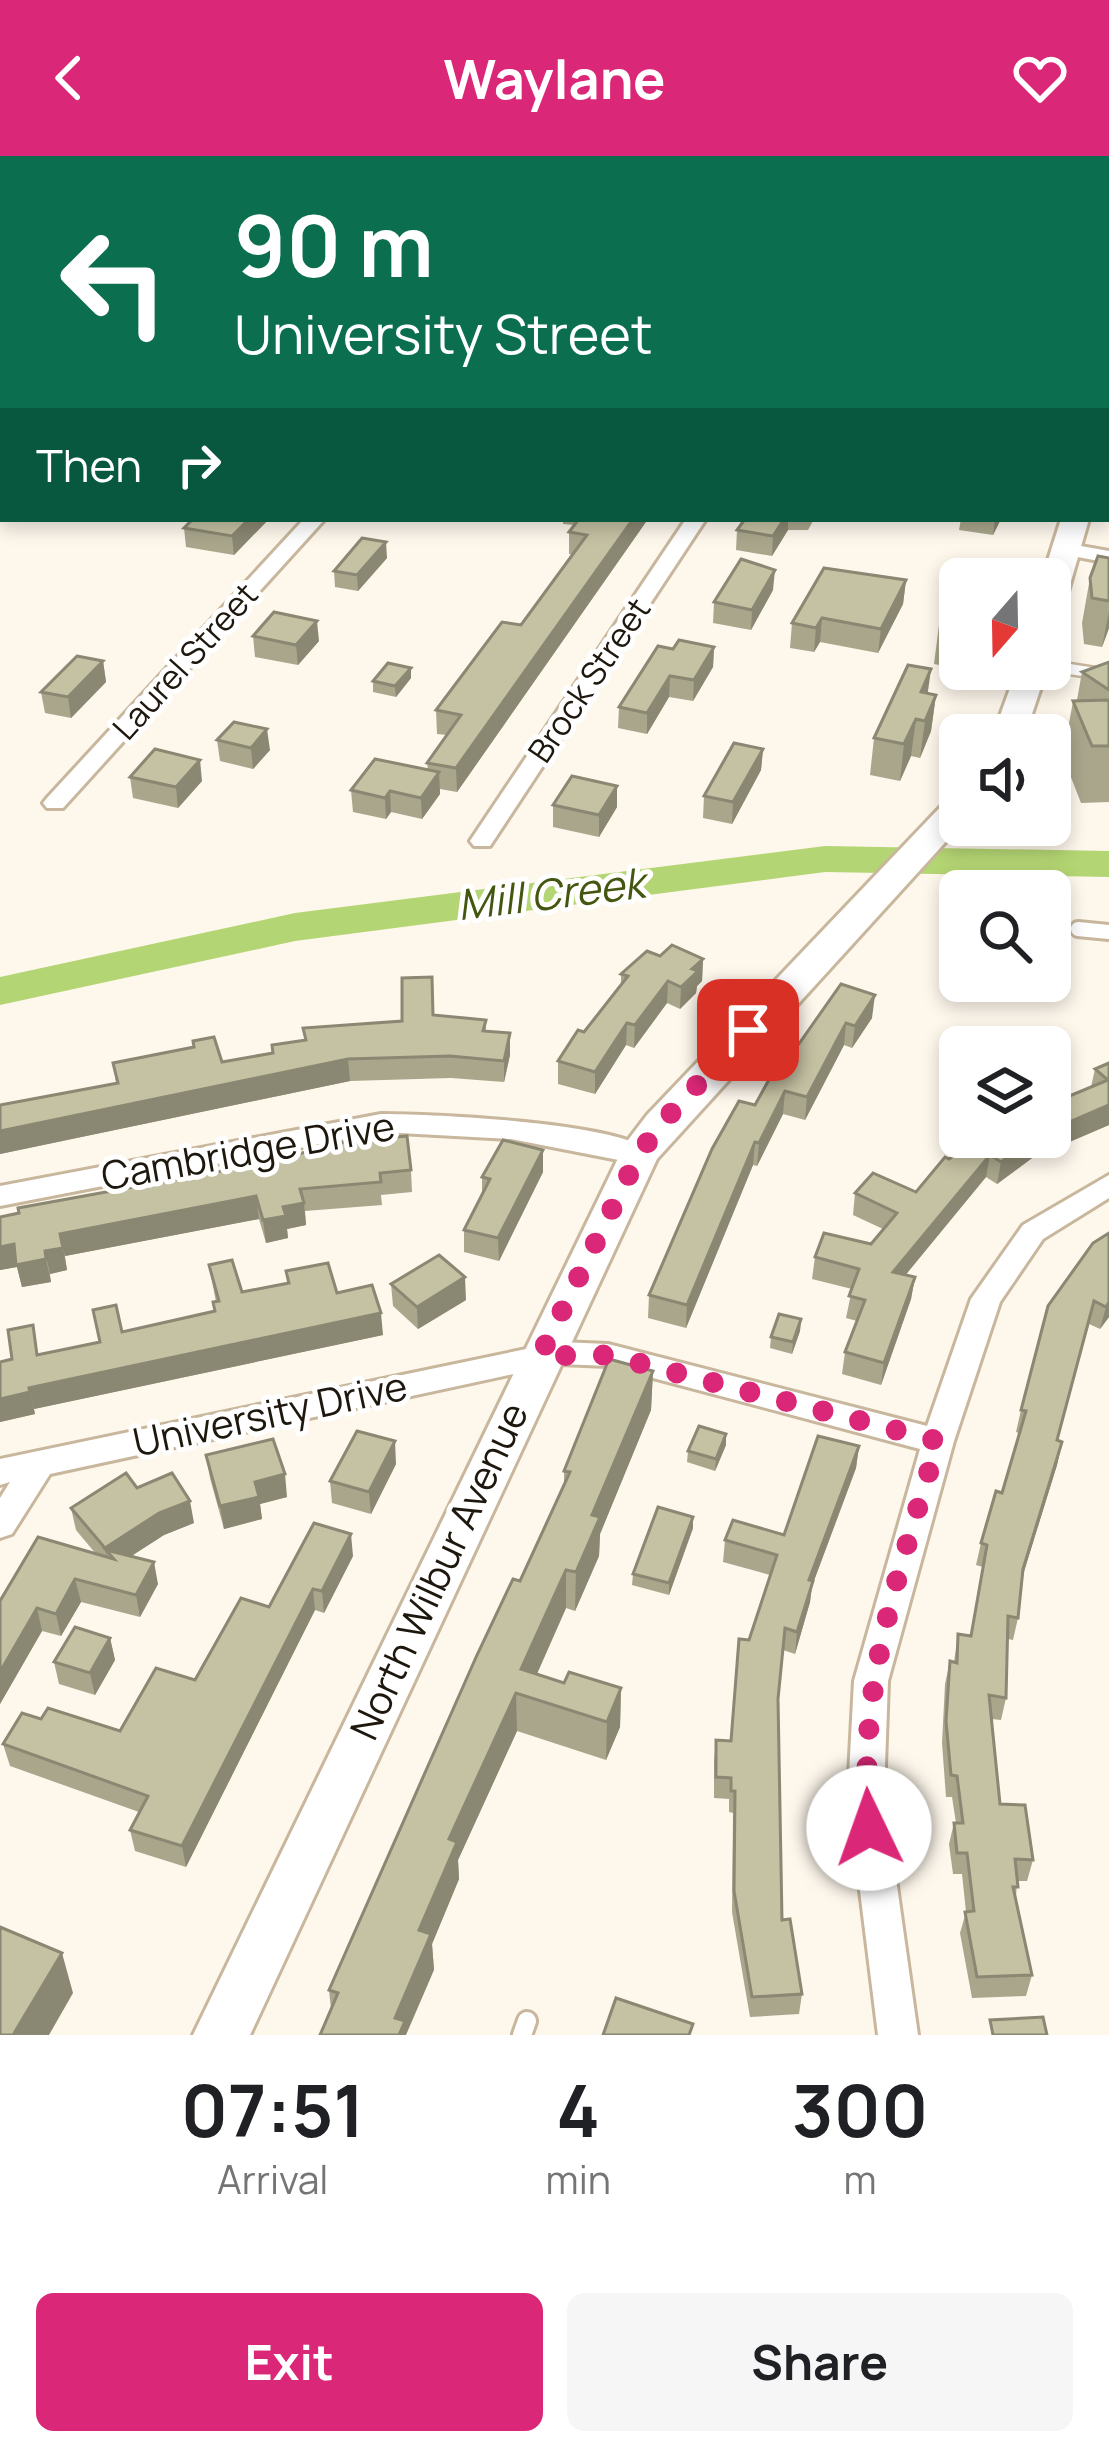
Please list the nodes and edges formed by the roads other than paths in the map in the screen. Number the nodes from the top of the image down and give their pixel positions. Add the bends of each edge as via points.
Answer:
1 (311, 522) edge
2 (694, 522) edge
3 (1074, 522) edge
4 (1064, 549) junction
5 (1109, 556) edge
6 (1062, 558) edge
7 (1071, 669) edge
8 (1109, 675) edge
9 (55, 803) dead end
10 (939, 828) edge
11 (482, 841) dead end
12 (1078, 929) dead end
13 (1109, 932) edge
14 (639, 1154) junction
15 (1109, 1185) edge
16 (0, 1196) edge
17 (540, 1356) junction
18 (938, 1441) junction
19 (40, 1463) junction
20 (0, 1472) edge
21 (0, 1525) edge
22 (221, 2035) edge
23 (898, 2035) edge

1 - 9 street, Laurel Street
2 - 11 street, Brock Street
3 - 4 main road
4 - 5 street
4 - 6 main road
7 - 8 lane
10 - 14 main road, North Wilbur Avenue
12 - 13 lane
14 - 16 street, Cambridge Drive via 533,1129 381,1123
14 - 17 main road, North Wilbur Avenue
15 - 18 street via 1033,1232 997,1276
17 - 18 street, University Drive via 608,1355
17 - 19 street, University Drive
17 - 22 main road, North Wilbur Avenue
18 - 23 street via 879,1648 866,1736 872,1863
19 - 20 street, University Drive
19 - 21 street

